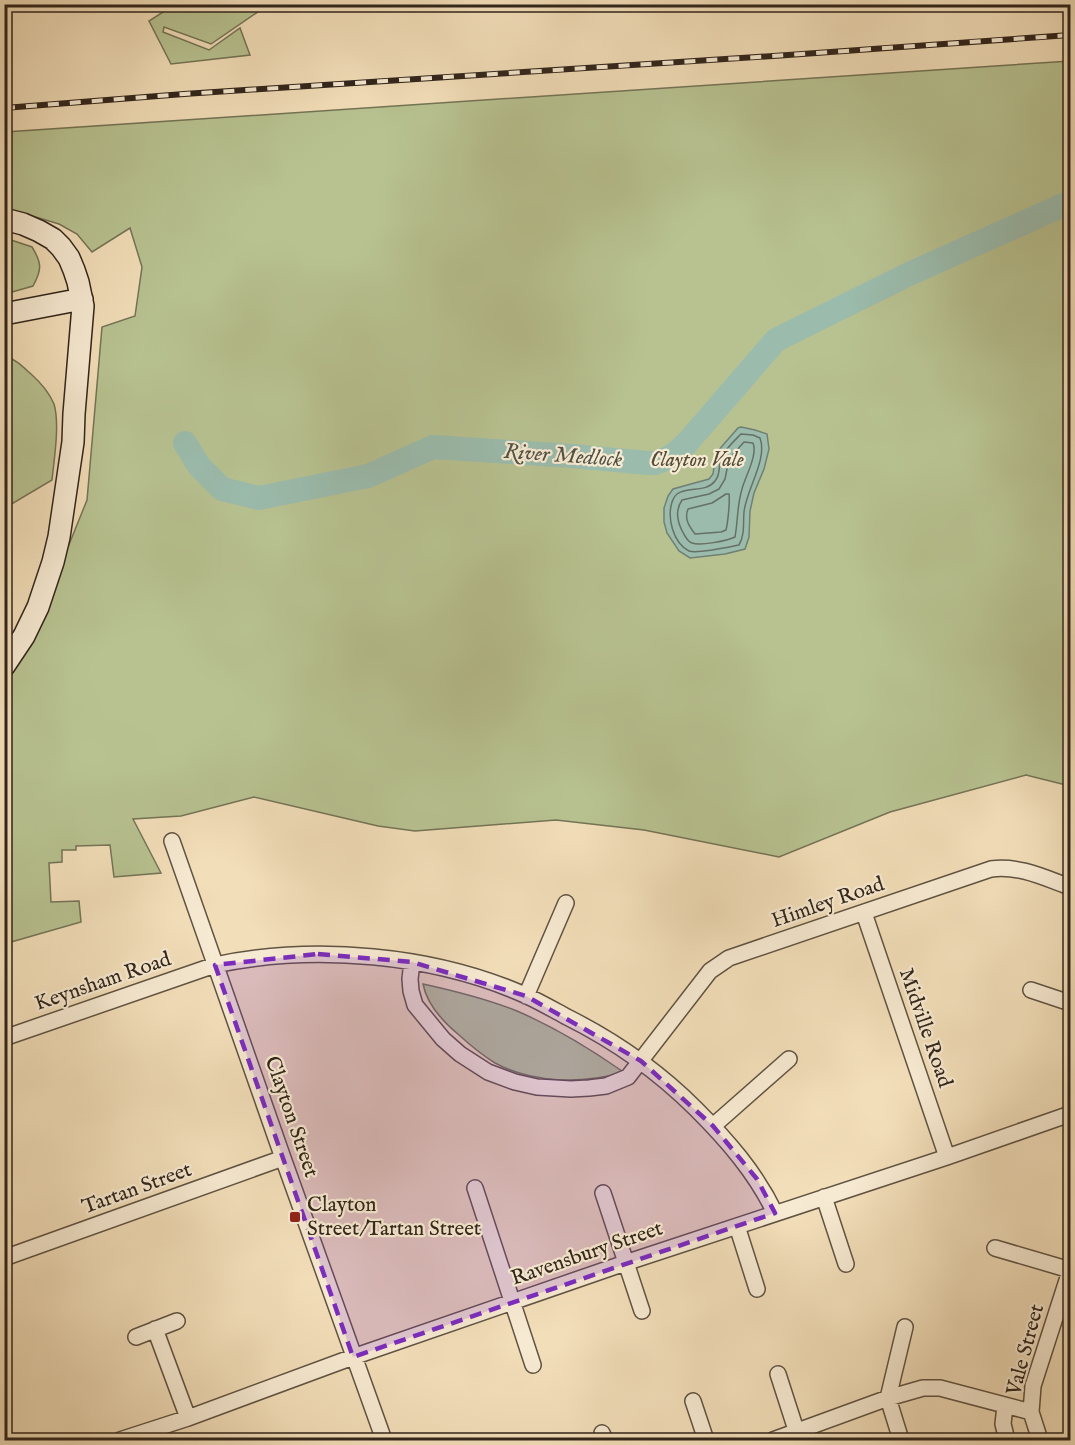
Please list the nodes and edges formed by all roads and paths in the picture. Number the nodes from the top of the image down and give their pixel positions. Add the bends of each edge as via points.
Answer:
1 (4, 219) edge
2 (82, 299) junction
3 (4, 314) edge
4 (4, 666) edge
5 (172, 841) dead end
6 (1071, 887) edge
7 (566, 903) dead end
8 (864, 913) junction
9 (412, 962) junction
10 (215, 965) junction
11 (1031, 990) dead end
12 (526, 996) junction
13 (1071, 1003) edge
14 (4, 1038) edge
15 (789, 1059) dead end
16 (641, 1061) junction
17 (1071, 1114) edge
18 (713, 1126) junction
19 (947, 1157) junction
20 (283, 1158) junction
21 (475, 1188) dead end
22 (603, 1193) dead end
23 (824, 1197) junction
24 (775, 1213) junction
25 (737, 1226) junction
26 (995, 1248) dead end
27 (4, 1258) edge
28 (625, 1263) junction
29 (846, 1264) dead end
30 (1071, 1271) edge
31 (757, 1290) dead end
32 (513, 1302) junction
33 (642, 1311) dead end
34 (177, 1321) dead end
35 (905, 1327) dead end
36 (155, 1329) junction
37 (136, 1337) dead end
38 (353, 1357) junction
39 (533, 1365) dead end
40 (778, 1374) dead end
41 (888, 1398) junction
42 (693, 1401) dead end
43 (1005, 1406) junction
44 (1031, 1412) junction
45 (188, 1418) junction
46 (797, 1433) junction
47 (136, 1438) edge
48 (120, 1440) edge
49 (384, 1440) edge
50 (706, 1440) edge
51 (773, 1440) edge
52 (901, 1440) edge
53 (1007, 1440) edge
54 (1040, 1440) edge

1 - 2 street via 53,239 69,258
2 - 3 street
2 - 4 street via 73,442 59,537 38,607
5 - 10 street, Clayton Street
6 - 8 street, Himley Road via 1017,870 991,869
7 - 12 street
8 - 16 street, Himley Road via 718,964
8 - 19 street, Midville Road
9 - 10 street, Keynsham Road via 318,954
9 - 12 street, Keynsham Road via 458,972
9 - 16 street, Himley Road via 410,979 415,1005 443,1039 488,1072 537,1087 589,1088 628,1077
10 - 14 street, Keynsham Road
10 - 20 street, Clayton Street
11 - 13 street
12 - 16 street, Keynsham Road
15 - 18 street
16 - 18 street, Keynsham Road
17 - 19 street, Ravensbury Street
18 - 24 street, Keynsham Road via 757,1179
19 - 23 street, Ravensbury Street
20 - 27 street, Tartan Street
20 - 38 street, Clayton Street
21 - 32 street
22 - 28 street
23 - 24 street, Ravensbury Street
23 - 29 street
24 - 25 street, Ravensbury Street
25 - 28 street, Ravensbury Street
25 - 31 street
26 - 30 street
28 - 32 street, Ravensbury Street
28 - 33 street
30 - 44 street, Vale Street via 1033,1386
32 - 38 street, Ravensbury Street
32 - 39 street
34 - 36 street
35 - 41 street
36 - 37 street
36 - 45 street
38 - 45 street, Ravensbury Street
38 - 49 street, Clayton Street
40 - 46 street
41 - 43 street via 923,1388 940,1388
41 - 46 street
41 - 52 street
42 - 50 street
43 - 44 street
43 - 53 street, Vale Street via 1003,1424
44 - 54 street, Vale Street
45 - 47 street, Ravensbury Street
46 - 51 street
47 - 48 street, Ravensbury Street

